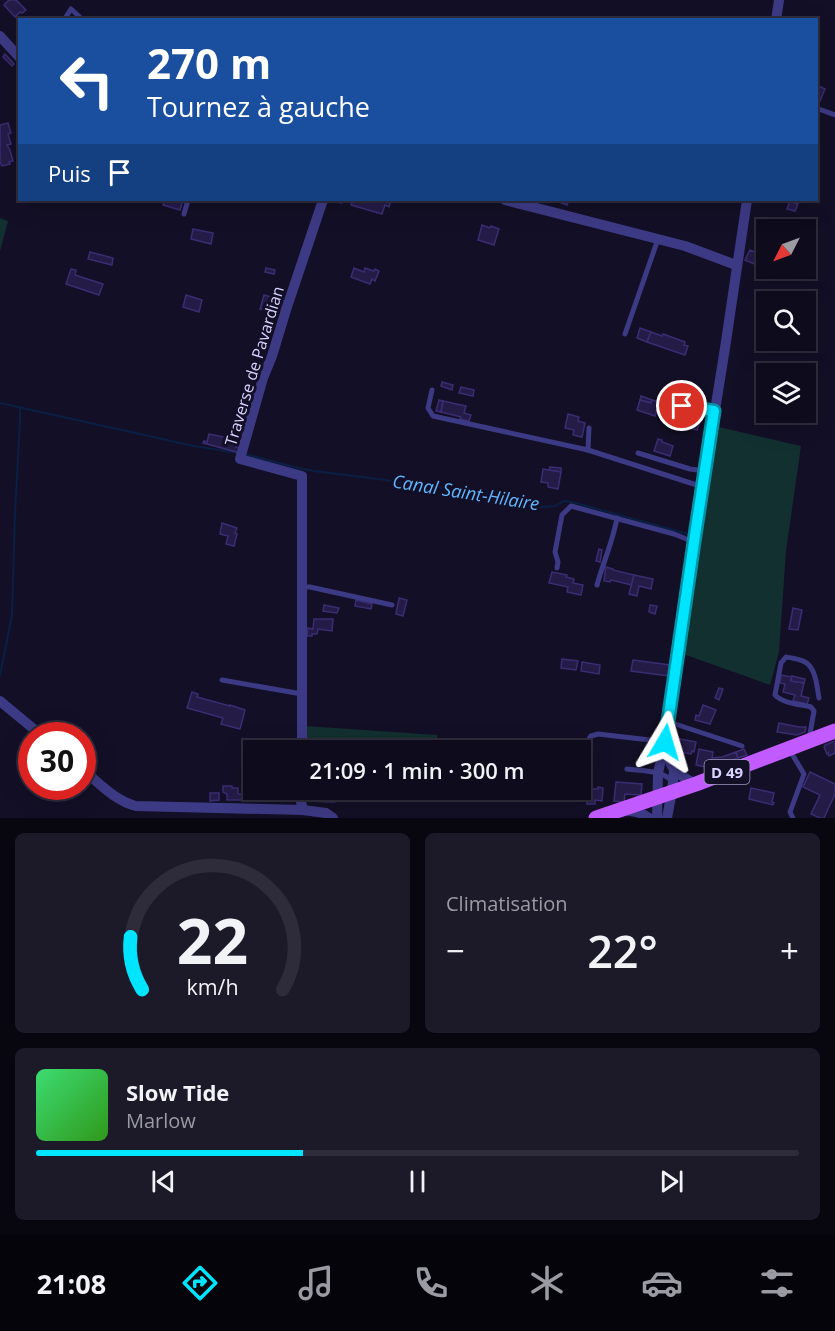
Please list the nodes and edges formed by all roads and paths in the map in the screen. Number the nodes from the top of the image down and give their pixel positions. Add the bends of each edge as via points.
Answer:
1 (779, 0) edge
2 (65, 18) edge
3 (81, 18) edge
4 (776, 18) edge
5 (0, 36) edge
6 (18, 56) edge
7 (818, 109) edge
8 (835, 115) edge
9 (188, 201) edge
10 (323, 201) edge
11 (509, 201) edge
12 (747, 201) edge
13 (184, 214) dead end
14 (658, 239) junction
15 (736, 265) junction
16 (625, 334) dead end
17 (432, 390) dead end
18 (682, 406) dead end
19 (714, 411) junction
20 (589, 428) dead end
21 (588, 450) junction
22 (638, 453) dead end
23 (705, 471) junction
24 (703, 487) junction
25 (617, 518) junction
26 (694, 542) junction
27 (557, 568) dead end
28 (597, 585) dead end
29 (302, 587) junction
30 (392, 605) dead end
31 (222, 680) dead end
32 (302, 694) junction
33 (819, 698) dead end
34 (0, 701) edge
35 (667, 721) junction
36 (25, 722) edge
37 (835, 731) edge
38 (302, 740) edge
39 (588, 740) edge
40 (665, 741) junction
41 (808, 741) junction
42 (742, 746) dead end
43 (789, 748) junction
44 (627, 769) dead end
45 (658, 773) junction
46 (96, 780) edge
47 (669, 785) junction
48 (301, 800) edge
49 (303, 810) junction
50 (617, 810) junction
51 (333, 818) edge
52 (596, 818) edge
53 (649, 818) edge
54 (657, 818) edge
55 (667, 818) edge
56 (793, 818) edge

1 - 4 street
2 - 3 lane via 71,9
5 - 6 street
7 - 8 lane
9 - 13 lane
10 - 29 street, Traverse de Pavardian via 240,459 302,476
11 - 14 street
12 - 15 street
14 - 15 street
14 - 16 lane
15 - 19 street
17 - 21 lane via 428,408 433,416
18 - 19 lane
19 - 23 street
20 - 21 lane
21 - 24 lane
22 - 23 lane
23 - 24 street
24 - 26 street
25 - 26 lane
25 - 27 lane via 571,506 562,515 555,552
25 - 28 lane
26 - 35 street
29 - 30 lane
29 - 32 street, Traverse de Pavardian
31 - 32 lane
32 - 38 street, Traverse de Pavardian
33 - 41 lane via 808,664 786,657 781,663 775,695 814,711
34 - 36 street
35 - 40 street
35 - 42 lane
37 - 41 main road, D 49
39 - 40 lane via 598,734
40 - 45 street
40 - 47 street
41 - 43 main road, D 49
43 - 47 main road, D 49 via 696,783
43 - 56 lane via 804,774 790,812
44 - 45 lane
45 - 47 street
45 - 47 lane via 671,779
46 - 49 street via 126,804 136,806
47 - 50 main road, D 49
47 - 54 street
47 - 55 street
48 - 49 street
49 - 51 street via 326,813
50 - 52 main road, D 49
50 - 53 street via 635,811

